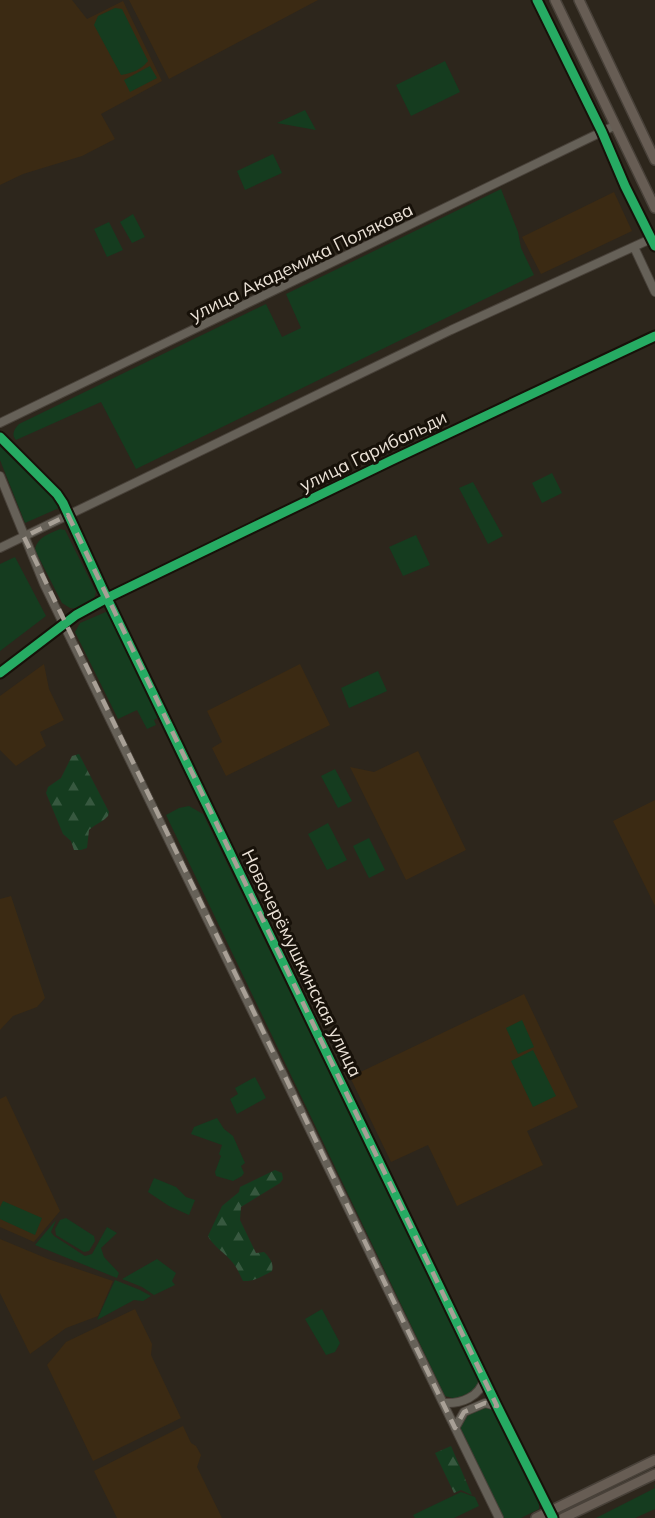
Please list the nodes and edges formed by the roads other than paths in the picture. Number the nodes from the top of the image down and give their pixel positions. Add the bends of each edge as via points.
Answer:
1 (555, 0) edge
2 (579, 0) edge
3 (614, 126) junction
4 (655, 160) edge
5 (655, 208) edge
6 (655, 237) edge
7 (634, 247) junction
8 (655, 292) edge
9 (655, 336) edge
10 (0, 423) edge
11 (0, 436) edge
12 (0, 476) edge
13 (68, 515) junction
14 (24, 537) junction
15 (0, 548) edge
16 (107, 598) junction
17 (65, 623) junction
18 (0, 673) edge
19 (484, 1379) junction
20 (444, 1404) junction
21 (496, 1406) junction
22 (455, 1428) junction
23 (655, 1460) edge
24 (655, 1474) edge
25 (551, 1515) edge
26 (499, 1518) edge
27 (536, 1518) edge
28 (562, 1518) edge

1 - 3 main road
2 - 4 main road
3 - 5 main road
3 - 10 street, улица Академика Полякова
6 - 7 street
7 - 8 street
7 - 13 street via 451,330
9 - 16 street, улица Гарибальди
11 - 13 street, Новочерёмушкинская улица via 57,494
12 - 14 street
13 - 14 street
13 - 16 street, Новочерёмушкинская улица
14 - 15 street
14 - 17 street
16 - 17 street, улица Гарибальди
16 - 19 street, Новочерёмушкинская улица
17 - 18 street, улица Гарибальди
17 - 20 street
19 - 20 street via 477,1394
19 - 21 street, Новочерёмушкинская улица
20 - 22 street
21 - 22 street via 485,1403 464,1412
21 - 25 street, Новочерёмушкинская улица
22 - 26 street
23 - 25 main road
24 - 28 main road
25 - 27 main road

